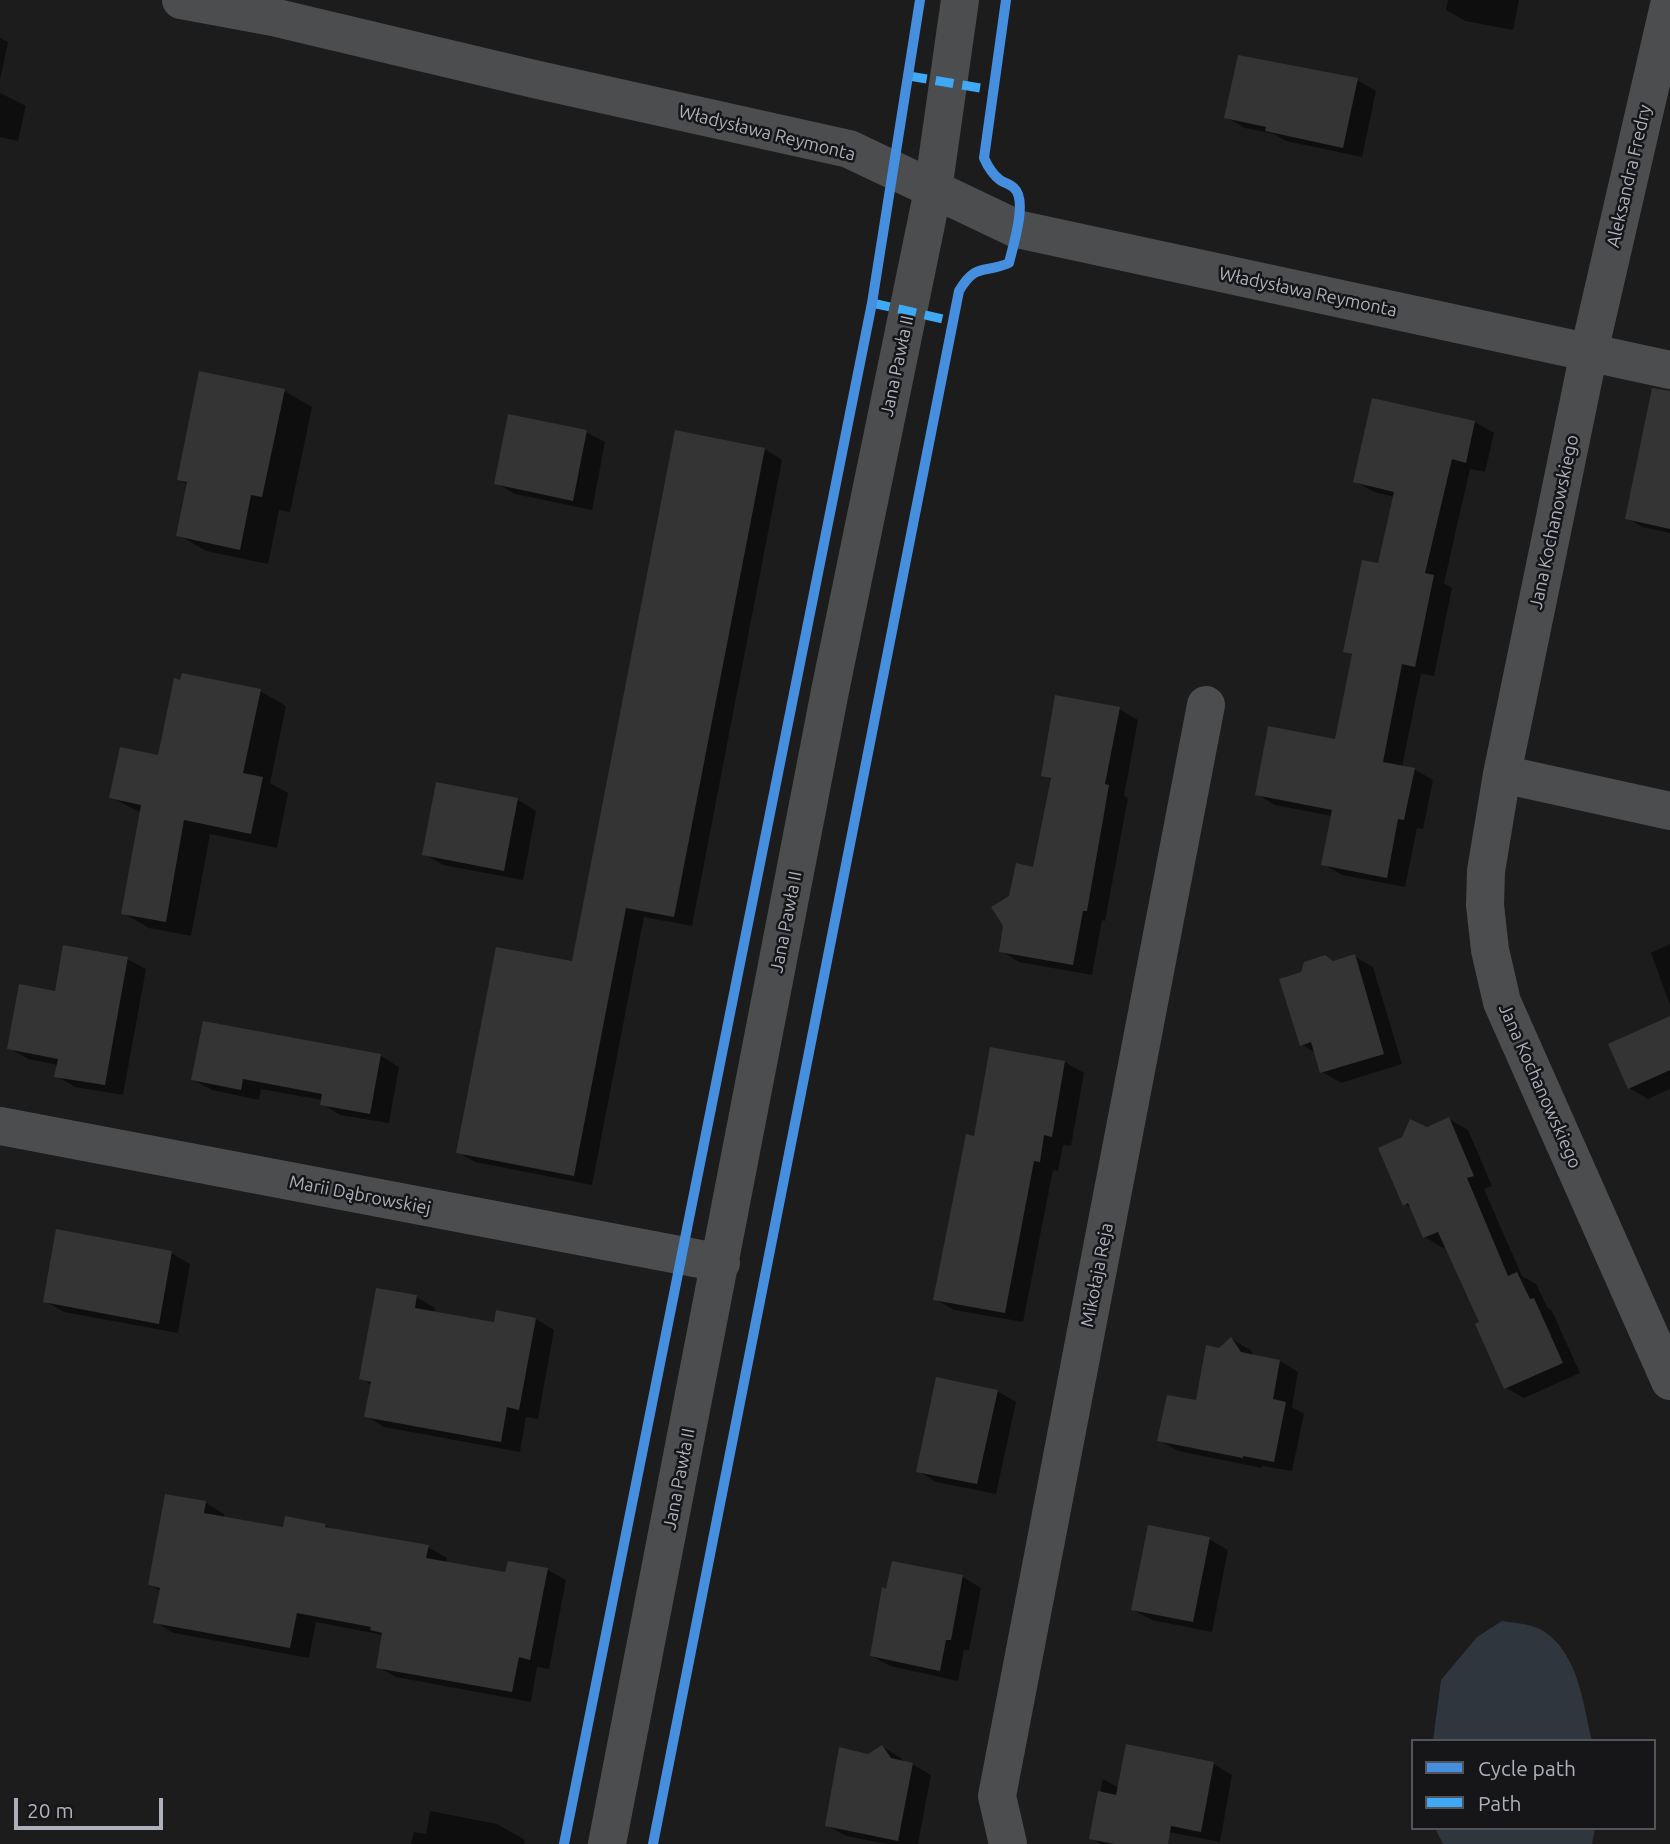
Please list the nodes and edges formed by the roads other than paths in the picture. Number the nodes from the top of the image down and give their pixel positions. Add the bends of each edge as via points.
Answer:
1 (181, 0) edge
2 (960, 0) edge
3 (1670, 1) edge
4 (275, 8) edge
5 (933, 190) junction
6 (1589, 352) junction
7 (1670, 370) edge
8 (1206, 705) dead end
9 (1502, 774) junction
10 (1670, 811) edge
11 (0, 1126) edge
12 (721, 1263) junction
13 (1670, 1381) edge
14 (607, 1844) edge
15 (1008, 1844) edge

1 - 4 street, Władysława Reymonta
2 - 5 street, Jana Pawła II
3 - 6 street, Aleksandra Fredry
4 - 5 street, Władysława Reymonta via 534,79 849,149
5 - 6 street, Władysława Reymonta via 1017,229
5 - 12 street, Jana Pawła II via 830,691
6 - 7 street, Władysława Reymonta
6 - 9 street, Jana Kochanowskiego
8 - 15 street, Mikołaja Reja via 997,1796
9 - 10 street
9 - 13 street, Jana Kochanowskiego via 1485,905 1502,1002
11 - 12 street, Marii Dąbrowskiej
12 - 14 street, Jana Pawła II

